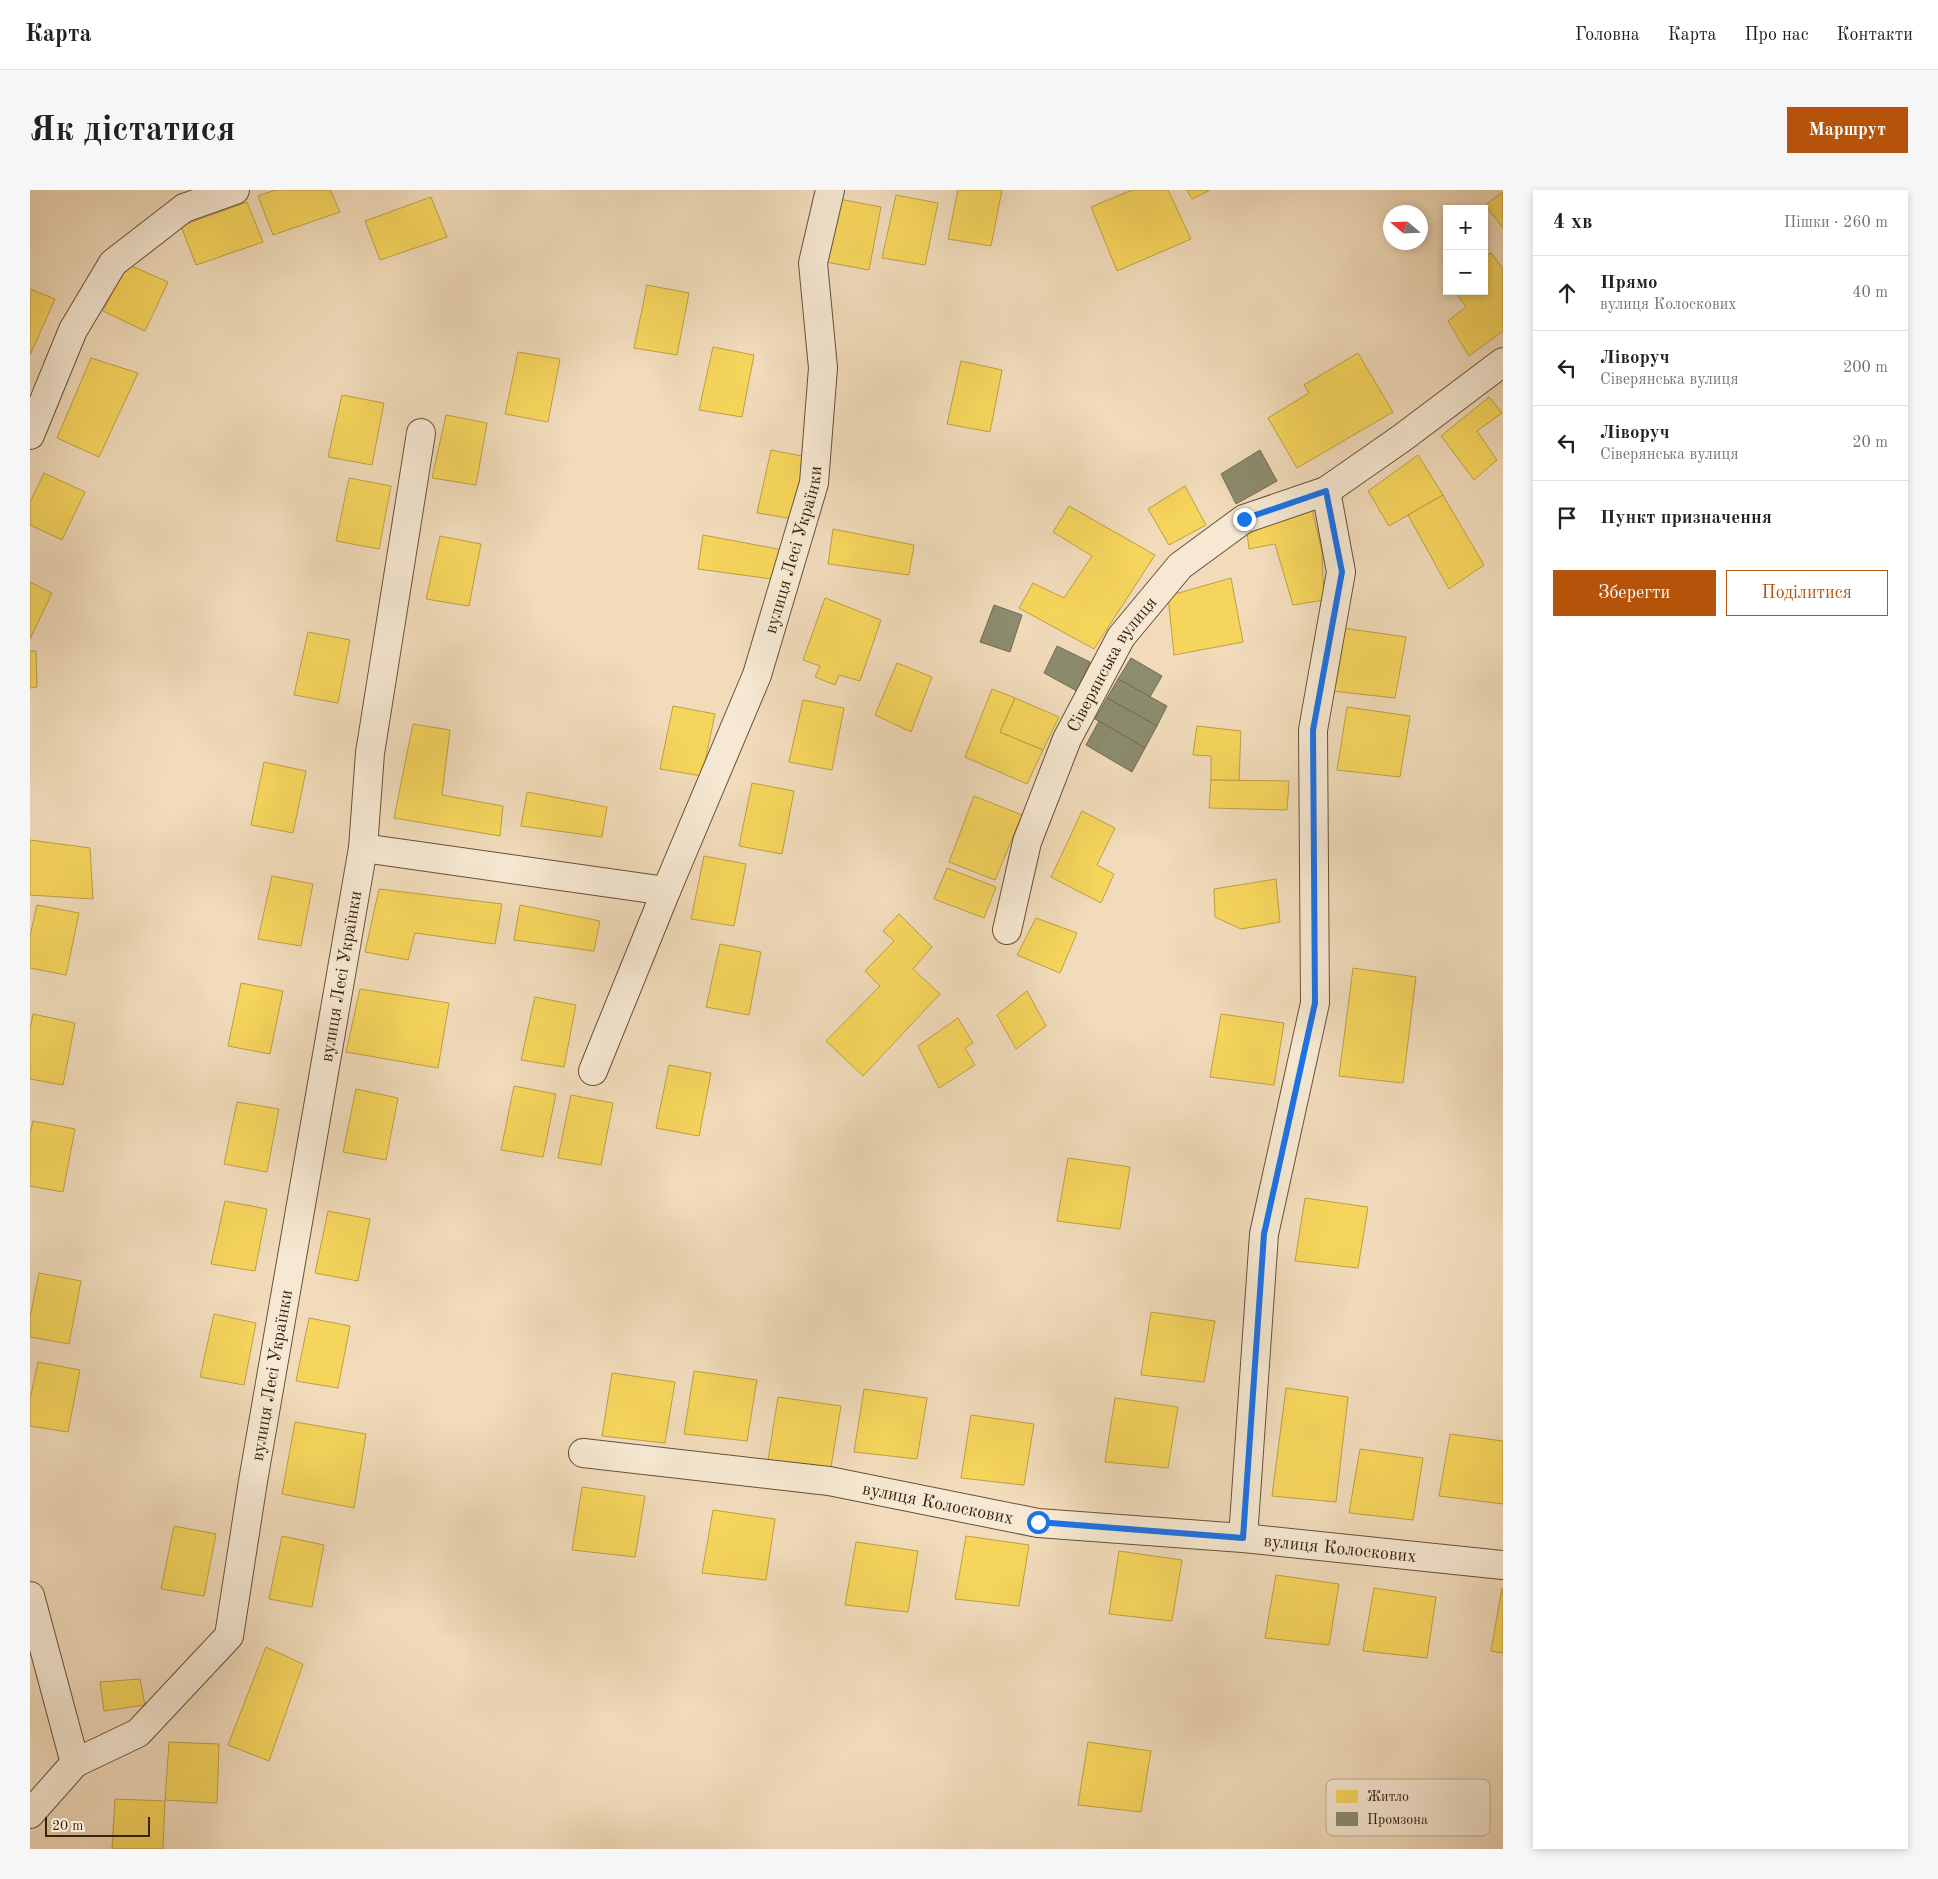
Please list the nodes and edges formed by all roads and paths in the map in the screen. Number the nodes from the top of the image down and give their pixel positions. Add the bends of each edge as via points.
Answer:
1 (235, 190) edge
2 (830, 190) edge
3 (1503, 362) edge
4 (421, 432) dead end
5 (30, 435) edge
6 (1326, 491) junction
7 (363, 848) junction
8 (666, 891) junction
9 (1007, 930) dead end
10 (593, 1071) dead end
11 (583, 1453) dead end
12 (1243, 1538) junction
13 (1503, 1565) edge
14 (30, 1596) edge
15 (76, 1763) junction
16 (30, 1814) edge

1 - 5 street via 184,208 113,263 73,330
2 - 8 street, вулиця Лесі Українки via 813,263 823,368 814,483 757,675
3 - 6 street, Сіверянська вулиця
4 - 7 street, вулиця Лесі Українки via 370,753
6 - 9 street, Сіверянська вулиця via 1244,519 1180,566 1121,637 1067,738 1027,842
6 - 12 street via 1342,572 1313,730 1315,1003 1264,1234
7 - 8 street
7 - 15 street, вулиця Лесі Українки via 252,1481 229,1636 138,1733
8 - 10 street, вулиця Лесі Українки
11 - 12 street, вулиця Колоскових via 829,1482 1038,1522
12 - 13 street, вулиця Колоскових
14 - 15 street
15 - 16 street, вулиця Лесі Українки

